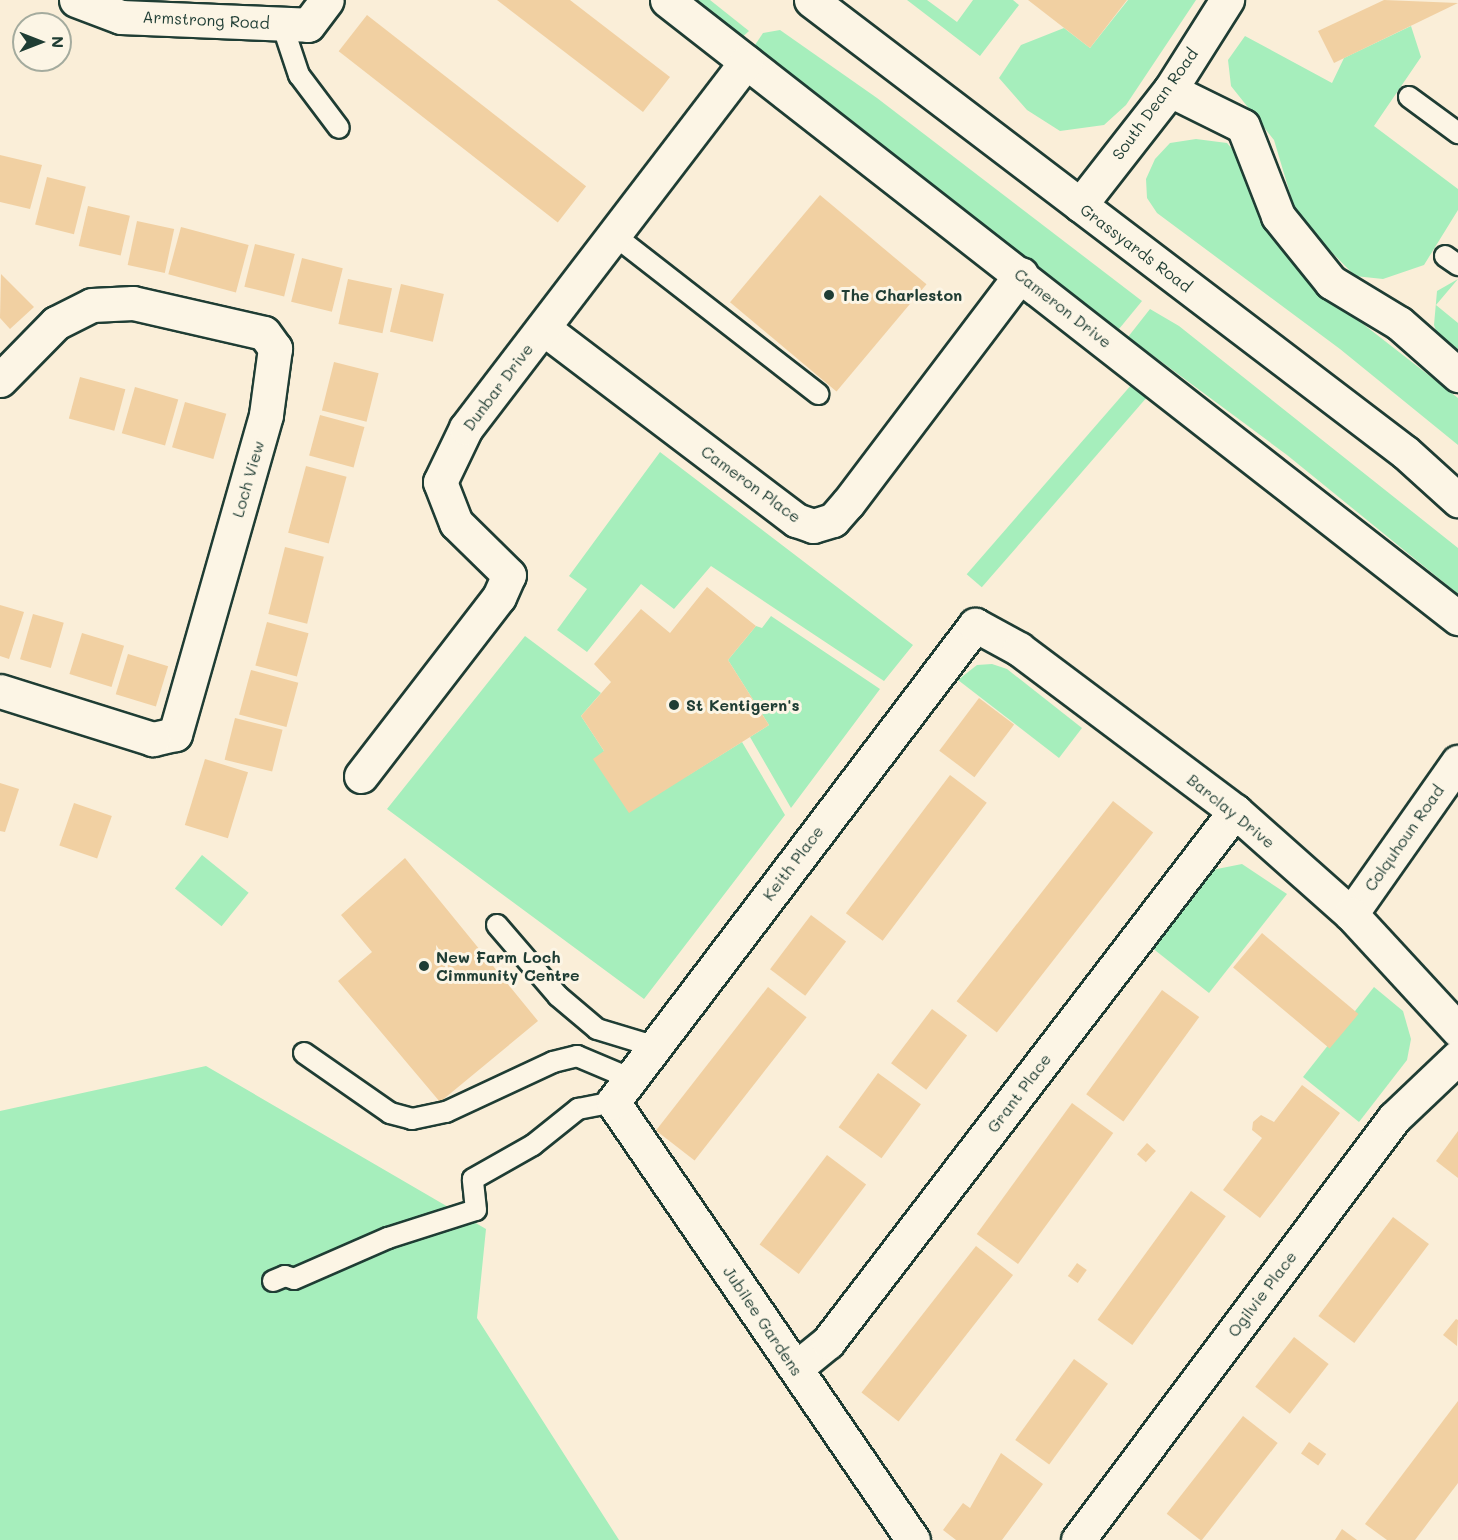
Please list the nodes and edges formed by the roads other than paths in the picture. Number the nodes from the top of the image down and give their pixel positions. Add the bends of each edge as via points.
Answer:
1 (76, 0) edge
2 (327, 0) edge
3 (667, 0) edge
4 (812, 0) edge
5 (1227, 0) edge
6 (282, 24) junction
7 (746, 62) junction
8 (1170, 90) junction
9 (1409, 97) dead end
10 (339, 128) dead end
11 (1458, 133) edge
12 (1080, 205) junction
13 (614, 236) junction
14 (1021, 274) junction
15 (543, 328) junction
16 (1458, 375) edge
17 (0, 380) edge
18 (818, 394) dead end
19 (1458, 500) edge
20 (1458, 618) edge
21 (975, 625) joint
22 (0, 691) edge
23 (1458, 762) edge
24 (361, 776) dead end
25 (1235, 811) junction
26 (1351, 914) junction
27 (497, 925) dead end
28 (1458, 1030) edge
29 (652, 1046) junction
30 (304, 1053) dead end
31 (1458, 1057) edge
32 (621, 1090) junction
33 (273, 1281) dead end
34 (796, 1368) junction
35 (913, 1540) edge
36 (1077, 1540) edge

1 - 6 street, Armstrong Road via 121,16
2 - 6 street, Armstrong Road via 308,25
3 - 7 street, Cameron Drive
4 - 12 street, Grassyards Road
5 - 8 street, South Dean Road
6 - 10 lane via 299,75
7 - 13 street, Dunbar Drive
7 - 14 street, Cameron Drive
8 - 12 street, South Dean Road
8 - 16 street via 1243,126 1278,216 1331,282 1399,323
9 - 11 lane
12 - 19 street, Grassyards Road via 1404,452
13 - 15 street, Dunbar Drive
13 - 18 lane
14 - 15 street, Cameron Place via 849,503 833,520 813,526 796,520
14 - 20 street, Cameron Drive
15 - 24 street, Dunbar Drive via 466,428 440,482 456,523 509,575 499,597
17 - 22 street, Loch View via 56,323 92,305 133,303 264,333 275,348 266,415 175,734 153,739
21 - 25 street, Barclay Drive via 1020,649
21 - 29 street, Keith Place
23 - 26 street, Colquhoun Road
25 - 26 street, Barclay Drive
25 - 34 street, Grant Place via 828,1342
26 - 28 street, Barclay Drive
27 - 29 lane via 558,996 597,1029
29 - 32 street, Keith Place
30 - 32 lane via 381,1108 412,1119 446,1112 554,1062 577,1056
31 - 36 street, Ogilvie Place via 1394,1118
32 - 33 lane via 578,1109 532,1145 473,1179 476,1210 388,1238 294,1279 285,1276
32 - 34 street, Jubilee Gardens
34 - 35 street, Jubilee Gardens

